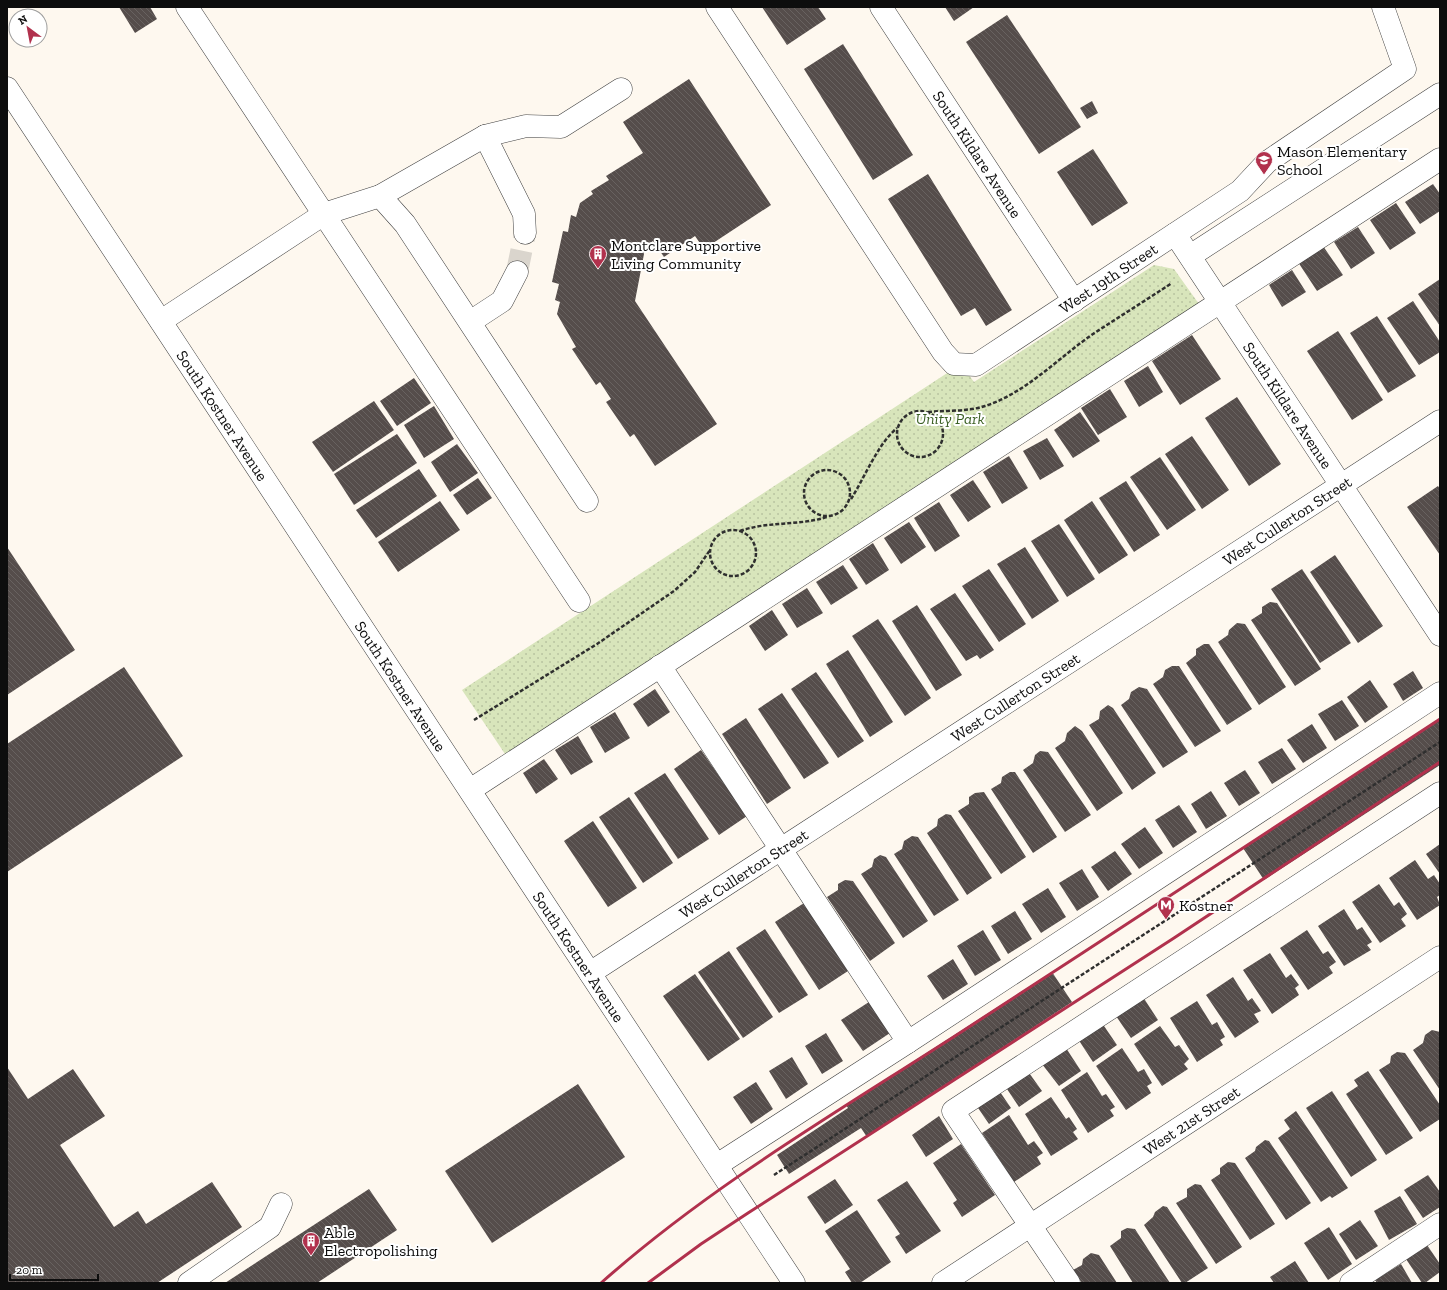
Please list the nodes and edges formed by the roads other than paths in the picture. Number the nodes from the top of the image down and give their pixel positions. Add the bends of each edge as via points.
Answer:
1 (187, 7) edge
2 (717, 7) edge
3 (882, 7) edge
4 (1382, 7) edge
5 (7, 88) edge
6 (621, 89) dead end
7 (1440, 94) edge
8 (485, 136) junction
9 (1440, 159) edge
10 (380, 196) junction
11 (324, 214) junction
12 (525, 233) tunnel mouth
13 (1175, 234) junction
14 (1190, 256) junction
15 (517, 272) tunnel mouth
16 (1074, 301) junction
17 (1221, 302) junction
18 (161, 321) junction
19 (470, 322) junction
20 (1440, 421) edge
21 (1341, 485) junction
22 (587, 501) dead end
23 (579, 601) dead end
24 (1440, 635) edge
25 (660, 666) junction
26 (1440, 693) edge
27 (470, 790) junction
28 (1440, 793) edge
29 (781, 849) junction
30 (1440, 957) edge
31 (590, 973) junction
32 (908, 1042) junction
33 (717, 1165) junction
34 (281, 1204) dead end
35 (1440, 1224) edge
36 (1031, 1226) junction
37 (189, 1283) edge
38 (794, 1283) edge
39 (943, 1283) edge
40 (1069, 1283) edge
41 (1350, 1283) edge

1 - 11 street
2 - 16 street, West 19th Street via 943,352 954,364 976,365
3 - 16 street, South Kildare Avenue
4 - 13 street, West 19th Street via 1405,69 1267,162 1240,191
5 - 18 street, South Kostner Avenue
6 - 8 street via 561,127 526,126
7 - 14 street
8 - 10 street
8 - 12 street via 524,214
9 - 17 street
10 - 11 street
10 - 19 street via 405,224
11 - 18 street
11 - 23 street
13 - 14 street, South Kildare Avenue
13 - 16 street, West 19th Street
14 - 17 street, South Kildare Avenue
15 - 19 street via 502,301
17 - 21 street, South Kildare Avenue
17 - 25 street
18 - 27 street, South Kostner Avenue
19 - 22 street
20 - 21 street, West Cullerton Street
21 - 24 street, South Kildare Avenue
21 - 29 street, West Cullerton Street
25 - 27 street
25 - 29 street
26 - 32 street
27 - 31 street, South Kostner Avenue
28 - 36 street via 953,1111
29 - 31 street, West Cullerton Street
29 - 32 street
30 - 36 street, West 21st Street
31 - 33 street, South Kostner Avenue
32 - 33 street
33 - 38 street, South Kostner Avenue
34 - 37 street via 270,1227
35 - 41 street
36 - 39 street, West 21st Street
36 - 40 street

